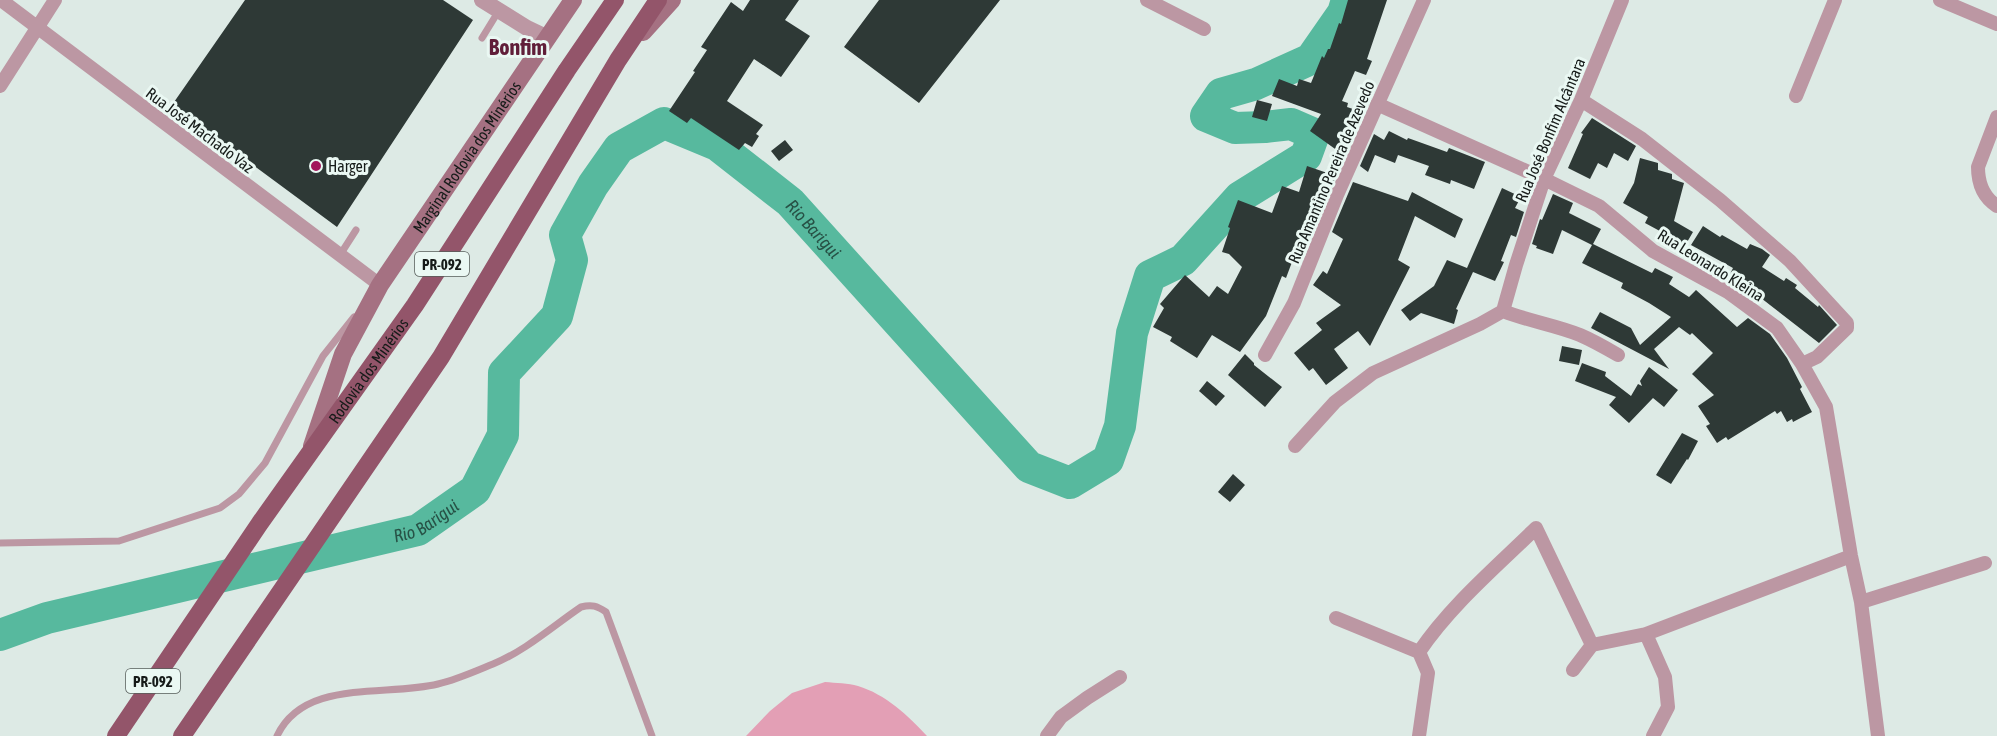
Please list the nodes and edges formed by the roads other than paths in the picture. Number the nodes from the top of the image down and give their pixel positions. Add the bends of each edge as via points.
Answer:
1 (1, 0) edge
2 (55, 0) edge
3 (482, 0) edge
4 (573, 0) edge
5 (615, 0) edge
6 (658, 0) edge
7 (672, 0) edge
8 (1147, 0) edge
9 (1424, 0) edge
10 (1622, 0) edge
11 (1835, 0) edge
12 (1940, 0) edge
13 (499, 11) junction
14 (1997, 24) edge
15 (38, 28) junction
16 (1204, 29) dead end
17 (482, 38) dead end
18 (548, 38) junction
19 (618, 60) junction
20 (0, 86) edge
21 (1796, 96) dead end
22 (1581, 100) junction
23 (1377, 104) junction
24 (1997, 117) edge
25 (1544, 179) junction
26 (1994, 204) edge
27 (356, 230) dead end
28 (339, 255) junction
29 (380, 285) junction
30 (1503, 310) junction
31 (1265, 355) dead end
32 (1618, 355) dead end
33 (1802, 364) junction
34 (1295, 446) dead end
35 (311, 450) junction
36 (0, 543) edge
37 (1851, 556) junction
38 (1985, 563) dead end
39 (1861, 602) junction
40 (1336, 618) dead end
41 (1646, 634) junction
42 (1592, 645) junction
43 (1419, 652) junction
44 (1573, 670) dead end
45 (1120, 677) dead end
46 (183, 735) edge
47 (116, 736) edge
48 (277, 736) edge
49 (652, 736) edge
50 (1047, 736) edge
51 (1419, 736) edge
52 (1653, 736) edge
53 (1878, 736) edge

1 - 15 street, Rua José Machado Vaz
2 - 15 street
3 - 13 street
4 - 18 main road, Marginal Rodovia dos Minérios
5 - 35 main road, Rodovia dos Minérios / PR-092 via 415,305
6 - 19 main road, PR-092
7 - 19 main road
8 - 16 street
9 - 23 street, Rua Amantino Pereira de Azevedo
10 - 22 street, Rua José Bonfim Alcântara
11 - 21 street
12 - 14 street
13 - 17 lane
13 - 18 street
15 - 20 street
15 - 28 street, Rua José Machado Vaz
18 - 29 main road, Marginal Rodovia dos Minérios
19 - 46 main road, PR-092 via 441,357
22 - 25 street, Rua José Bonfim Alcântara
22 - 33 street via 1642,139 1720,200 1790,261 1847,323 1847,328 1817,357
23 - 25 street, Rua Leonardo Kleina
23 - 31 street, Rua Amantino Pereira de Azevedo via 1294,303
24 - 26 street via 1978,168 1980,186
25 - 30 street, Rua José Bonfim Alcântara
25 - 33 street, Rua Leonardo Kleina via 1599,206 1653,250 1728,292 1777,328
27 - 28 lane
28 - 29 street, Rua José Machado Vaz
29 - 35 main road, Marginal Rodovia dos Minérios via 343,354
29 - 36 lane via 323,356 265,463 239,494 220,508 119,541
30 - 32 street via 1577,334
30 - 34 street via 1373,373 1335,402
33 - 37 street, Rua Leonardo Kleina via 1826,407
35 - 47 main road, Rodovia dos Minérios / PR-092
37 - 39 street, Rua Leonardo Kleina
37 - 41 street
38 - 39 street
39 - 53 street, Rua Leonardo Kleina
40 - 43 street
41 - 42 street
41 - 52 street via 1665,677 1668,707
42 - 43 street via 1536,528 1435,628
42 - 44 street
43 - 51 street via 1428,672
45 - 50 street via 1061,717
48 - 49 lane via 284,722 308,703 340,694 437,685 515,653 589,604 606,612

